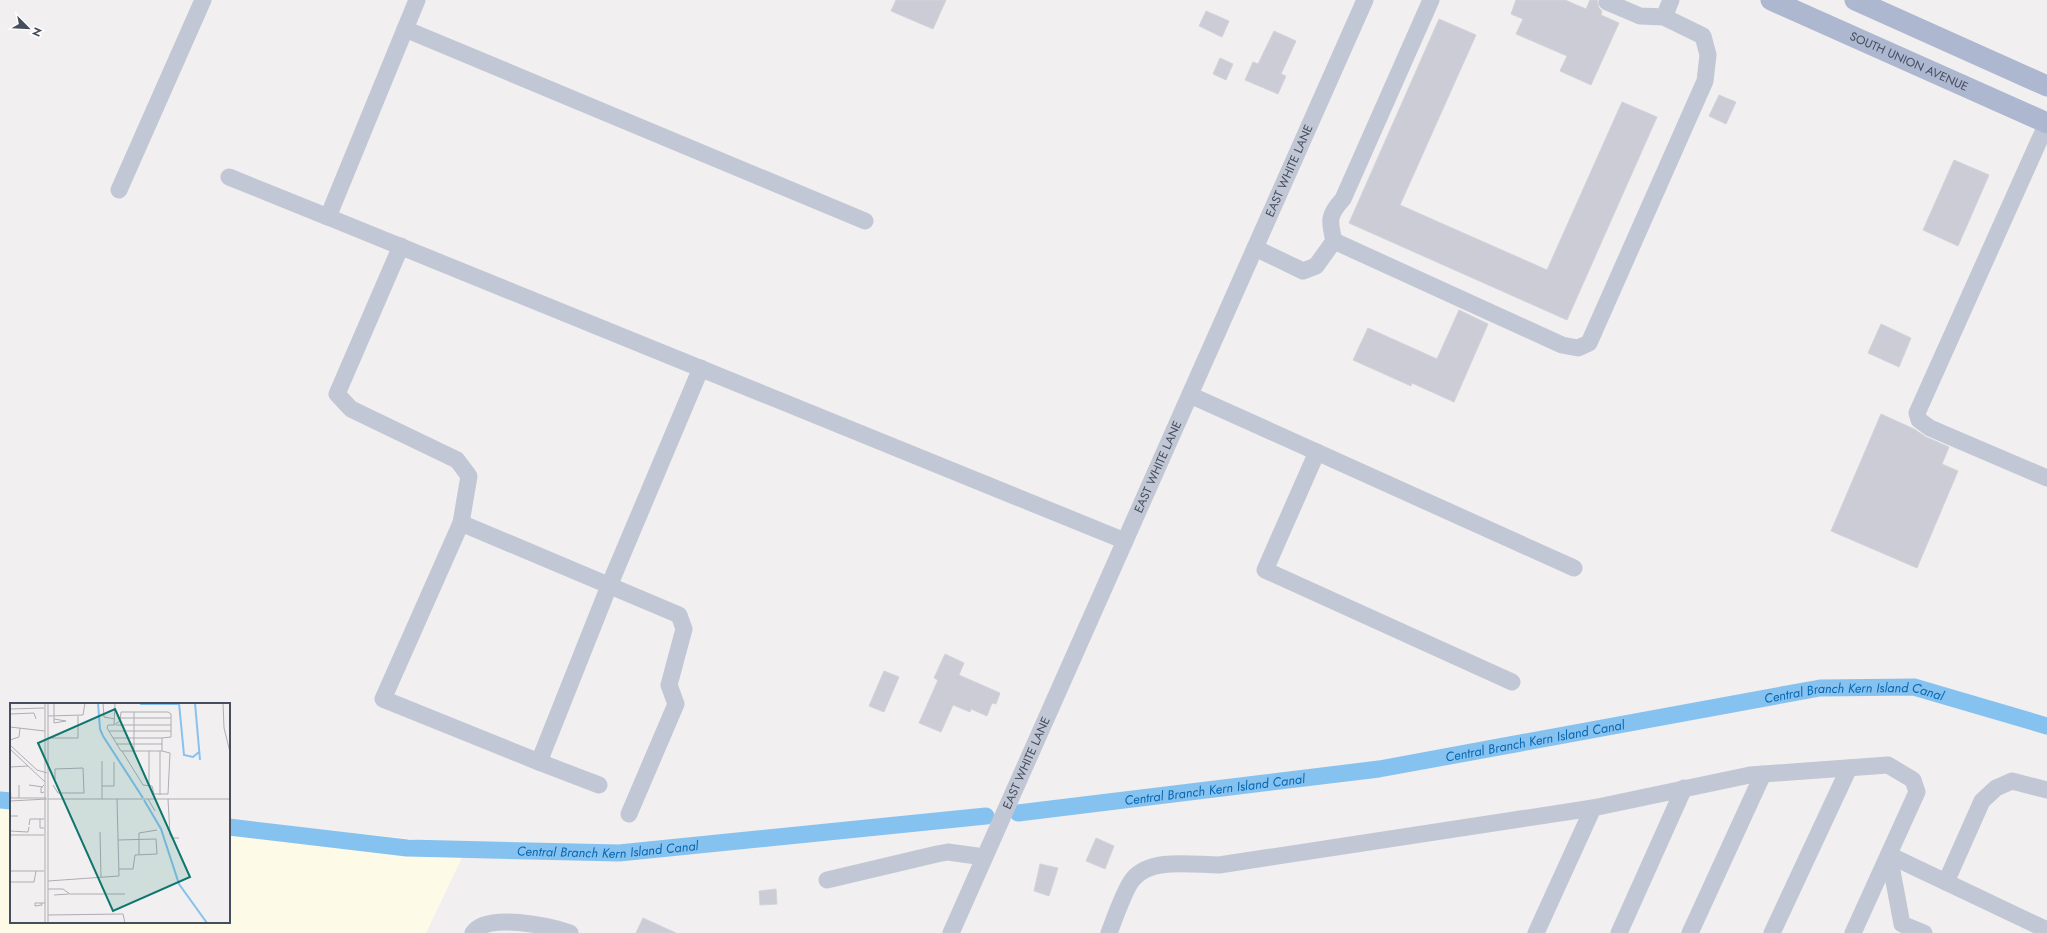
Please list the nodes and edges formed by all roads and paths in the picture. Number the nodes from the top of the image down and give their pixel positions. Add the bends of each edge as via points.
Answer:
1 (203, 0) edge
2 (417, 0) edge
3 (1365, 0) edge
4 (1431, 0) edge
5 (1671, 0) edge
6 (1771, 0) edge
7 (1856, 0) edge
8 (1606, 2) dead end
9 (1664, 17) junction
10 (405, 29) junction
11 (2047, 86) edge
12 (2047, 108) edge
13 (2023, 112) junction
14 (2047, 123) edge
15 (229, 177) dead end
16 (119, 190) dead end
17 (328, 217) junction
18 (864, 221) dead end
19 (1334, 241) junction
20 (401, 246) junction
21 (1255, 248) junction
22 (701, 368) junction
23 (1190, 395) junction
24 (1317, 452) junction
25 (2047, 478) edge
26 (461, 523) junction
27 (1125, 541) junction
28 (1574, 568) dead end
29 (609, 586) junction
30 (1512, 682) dead end
31 (539, 762) junction
32 (1849, 768) junction
33 (1763, 774) junction
34 (599, 785) dead end
35 (1684, 788) junction
36 (2047, 790) edge
37 (1593, 808) junction
38 (629, 814) dead end
39 (1889, 855) junction
40 (984, 858) junction
41 (827, 880) dead end
42 (1946, 882) junction
43 (2047, 930) edge
44 (472, 933) edge
45 (570, 933) edge
46 (951, 933) edge
47 (1109, 933) edge
48 (1536, 933) edge
49 (1619, 933) edge
50 (1690, 933) edge
51 (1772, 933) edge
52 (1853, 933) edge
53 (1924, 933) edge

1 - 16 street
2 - 10 street
3 - 21 street, EAST WHITE LANE
4 - 19 street via 1343,199 1331,214 1330,224
5 - 9 street
6 - 13 main road, SOUTH UNION AVENUE
7 - 11 main road
8 - 9 street via 1640,16
9 - 19 street via 1703,36 1708,55 1705,82 1589,342 1578,348 1562,345
10 - 17 street
10 - 18 street
12 - 13 main road
13 - 14 main road, SOUTH UNION AVENUE
14 - 25 street via 1917,413 1919,420 1930,428
15 - 17 street
17 - 20 street
19 - 21 street via 1316,266 1303,271
20 - 22 street
20 - 26 street via 337,394 351,409 457,460 469,476
21 - 23 street, EAST WHITE LANE
22 - 27 street
22 - 29 street
23 - 24 street
23 - 27 street, EAST WHITE LANE
24 - 28 street
24 - 30 street via 1265,570
26 - 29 street
26 - 31 street via 383,699
27 - 40 street, EAST WHITE LANE
29 - 31 street
29 - 38 street via 679,615 684,629 669,685 676,704
31 - 34 street
32 - 33 street
32 - 39 street via 1888,765 1913,780 1917,792
32 - 51 street
33 - 35 street
33 - 50 street
35 - 37 street
35 - 49 street
36 - 42 street via 2012,781 1996,788 1982,801
37 - 47 street via 1219,865 1162,864 1146,867 1133,879
37 - 48 street
39 - 42 street
39 - 52 street
39 - 53 street via 1902,924
40 - 41 street via 948,852
40 - 46 street, EAST WHITE LANE
42 - 43 street
44 - 45 street via 476,928 497,921 519,922

